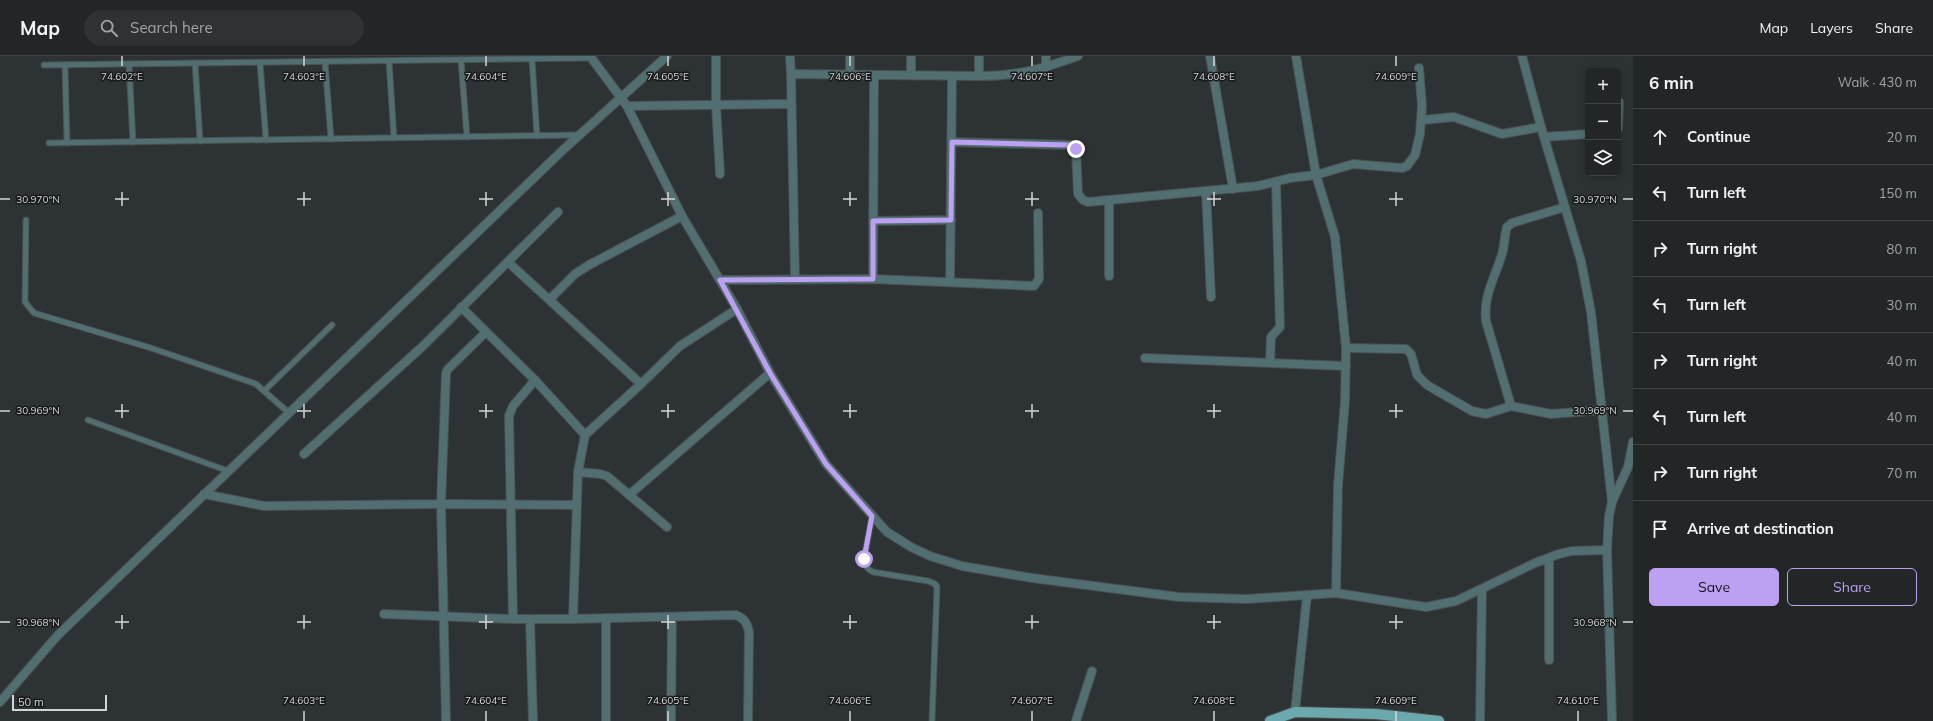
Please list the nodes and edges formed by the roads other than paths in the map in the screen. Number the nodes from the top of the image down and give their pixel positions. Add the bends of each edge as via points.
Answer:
1 (667, 56) edge
2 (716, 56) edge
3 (790, 56) edge
4 (850, 56) edge
5 (911, 56) edge
6 (979, 56) edge
7 (1046, 56) edge
8 (1078, 56) edge
9 (1210, 56) edge
10 (1296, 56) edge
11 (1522, 56) edge
12 (591, 57) edge
13 (532, 59) junction
14 (461, 60) junction
15 (389, 61) junction
16 (325, 62) junction
17 (195, 63) junction
18 (260, 63) junction
19 (130, 64) junction
20 (44, 65) dead end
21 (65, 65) junction
22 (1046, 67) junction
23 (1420, 68) dead end
24 (791, 74) junction
25 (850, 75) junction
26 (874, 75) junction
27 (911, 75) junction
28 (952, 76) junction
29 (979, 76) junction
30 (621, 98) junction
31 (791, 104) junction
32 (716, 105) junction
33 (626, 106) junction
34 (1422, 120) junction
35 (1541, 127) junction
36 (1585, 134) edge
37 (537, 136) junction
38 (578, 136) junction
39 (1544, 136) junction
40 (467, 137) junction
41 (394, 138) junction
42 (331, 139) junction
43 (266, 140) junction
44 (200, 141) junction
45 (133, 142) junction
46 (952, 142) junction
47 (67, 143) junction
48 (49, 144) dead end
49 (720, 174) dead end
50 (1316, 174) junction
51 (1276, 182) junction
52 (1233, 189) junction
53 (1206, 191) junction
54 (1109, 200) junction
55 (1565, 207) junction
56 (558, 212) dead end
57 (1038, 213) dead end
58 (682, 216) junction
59 (26, 220) dead end
60 (951, 220) junction
61 (873, 221) junction
62 (508, 262) junction
63 (1109, 276) dead end
64 (795, 278) junction
65 (873, 279) junction
66 (720, 280) junction
67 (950, 282) junction
68 (1211, 297) dead end
69 (550, 299) junction
70 (461, 307) junction
71 (737, 309) junction
72 (332, 325) dead end
73 (486, 332) junction
74 (1346, 348) junction
75 (1145, 358) dead end
76 (1270, 362) junction
77 (1346, 366) junction
78 (770, 373) junction
79 (535, 380) junction
80 (641, 384) junction
81 (265, 390) junction
82 (1511, 406) junction
83 (1602, 410) junction
84 (289, 413) junction
85 (88, 420) dead end
86 (585, 435) junction
87 (1633, 442) edge
88 (304, 454) dead end
89 (228, 471) junction
90 (578, 472) junction
91 (204, 494) junction
92 (629, 495) junction
93 (1612, 502) junction
94 (441, 504) junction
95 (512, 504) junction
96 (577, 505) junction
97 (872, 516) junction
98 (667, 527) dead end
99 (1607, 550) junction
100 (1549, 558) junction
101 (1482, 589) junction
102 (1336, 593) junction
103 (1307, 595) junction
104 (384, 614) dead end
105 (444, 616) junction
106 (672, 617) junction
107 (606, 618) junction
108 (513, 619) junction
109 (530, 619) junction
110 (573, 619) junction
111 (1550, 660) dead end
112 (1092, 671) dead end
113 (0, 702) edge
114 (1295, 712) junction
115 (1376, 717) edge
116 (446, 721) edge
117 (533, 721) edge
118 (606, 721) edge
119 (671, 721) edge
120 (748, 721) edge
121 (932, 721) edge
122 (1076, 721) edge
123 (1270, 721) edge
124 (1439, 721) edge
125 (1480, 721) edge
126 (1612, 721) edge

1 - 30 street
2 - 32 street
3 - 24 street
4 - 25 street
5 - 27 street
6 - 29 street
7 - 22 street
8 - 22 street
9 - 52 street
10 - 50 street
11 - 35 street
12 - 13 lane
12 - 30 street
13 - 14 lane
13 - 37 lane
14 - 15 lane
14 - 40 lane
15 - 16 lane
15 - 41 lane
16 - 18 lane
16 - 42 lane
17 - 18 lane
17 - 19 lane
17 - 44 lane
18 - 43 lane
19 - 21 lane
19 - 45 lane
20 - 21 lane
21 - 47 lane
22 - 29 street via 1013,75
23 - 34 street
24 - 25 street
24 - 31 street
25 - 26 street
26 - 27 street
26 - 61 street
27 - 28 street
28 - 29 street
28 - 46 street
30 - 33 street
30 - 38 street
31 - 32 street
31 - 64 street
32 - 33 street
32 - 49 street
33 - 58 street
34 - 35 street via 1454,117 1502,134
34 - 50 street via 1416,155 1407,166 1402,168 1353,164
35 - 39 street
36 - 39 street
37 - 38 lane
37 - 40 lane
38 - 84 street
39 - 55 street
40 - 41 lane
41 - 42 lane
42 - 43 lane
43 - 44 lane
44 - 45 lane
45 - 47 lane
46 - 54 street via 1072,145 1076,149 1080,197 1088,202
46 - 60 street
47 - 48 lane
50 - 51 street
50 - 74 street via 1335,237
51 - 52 street
51 - 76 street via 1280,327 1270,337
52 - 53 street
53 - 54 street
53 - 68 street
54 - 63 street
55 - 82 street via 1507,226 1503,253 1487,298 1486,321
55 - 83 street via 1581,261 1591,312
56 - 62 street
57 - 67 street via 1038,283 1034,286
58 - 66 street
58 - 69 street via 589,265 575,274
59 - 81 lane via 25,302 34,313 151,348 256,384
60 - 61 street
60 - 67 street
61 - 65 street
62 - 69 street
62 - 70 street
64 - 65 street
64 - 66 street
65 - 67 street
66 - 71 street
69 - 80 street
70 - 73 street
70 - 88 street via 423,346
71 - 78 street
71 - 80 street via 680,346
72 - 81 lane
73 - 79 street
73 - 94 street via 446,373
74 - 77 street
74 - 82 street via 1406,349 1411,354 1417,376 1457,404 1486,414
75 - 76 street
76 - 77 street
77 - 102 street via 1338,485
78 - 92 street
78 - 97 street via 826,464
79 - 86 street
79 - 95 street via 511,410
80 - 86 street
81 - 84 lane
82 - 83 street via 1552,414
83 - 93 street
84 - 89 street
85 - 89 lane
86 - 90 street
87 - 93 street via 1626,475
89 - 91 street
90 - 92 street via 607,476
90 - 96 street
91 - 94 street via 264,506
91 - 113 street via 58,634
92 - 98 street
93 - 99 street
94 - 95 street
94 - 105 street
95 - 96 street
95 - 108 street
96 - 110 street
97 - 103 street via 887,532 911,548 962,566 1032,578 1180,597 1247,599
97 - 121 lane via 864,565 873,572 928,581 937,587
99 - 100 street via 1572,551
99 - 126 street
100 - 101 street
100 - 111 street
101 - 102 street via 1456,601 1426,607
101 - 125 street
102 - 103 street
103 - 114 street
104 - 105 street
105 - 108 street
105 - 116 street
106 - 107 street
106 - 119 street
106 - 120 street via 736,615 747,623
107 - 110 street
107 - 118 street
108 - 109 street
109 - 110 street
109 - 117 street
112 - 122 street
114 - 115 main road
114 - 123 main road
115 - 124 main road

